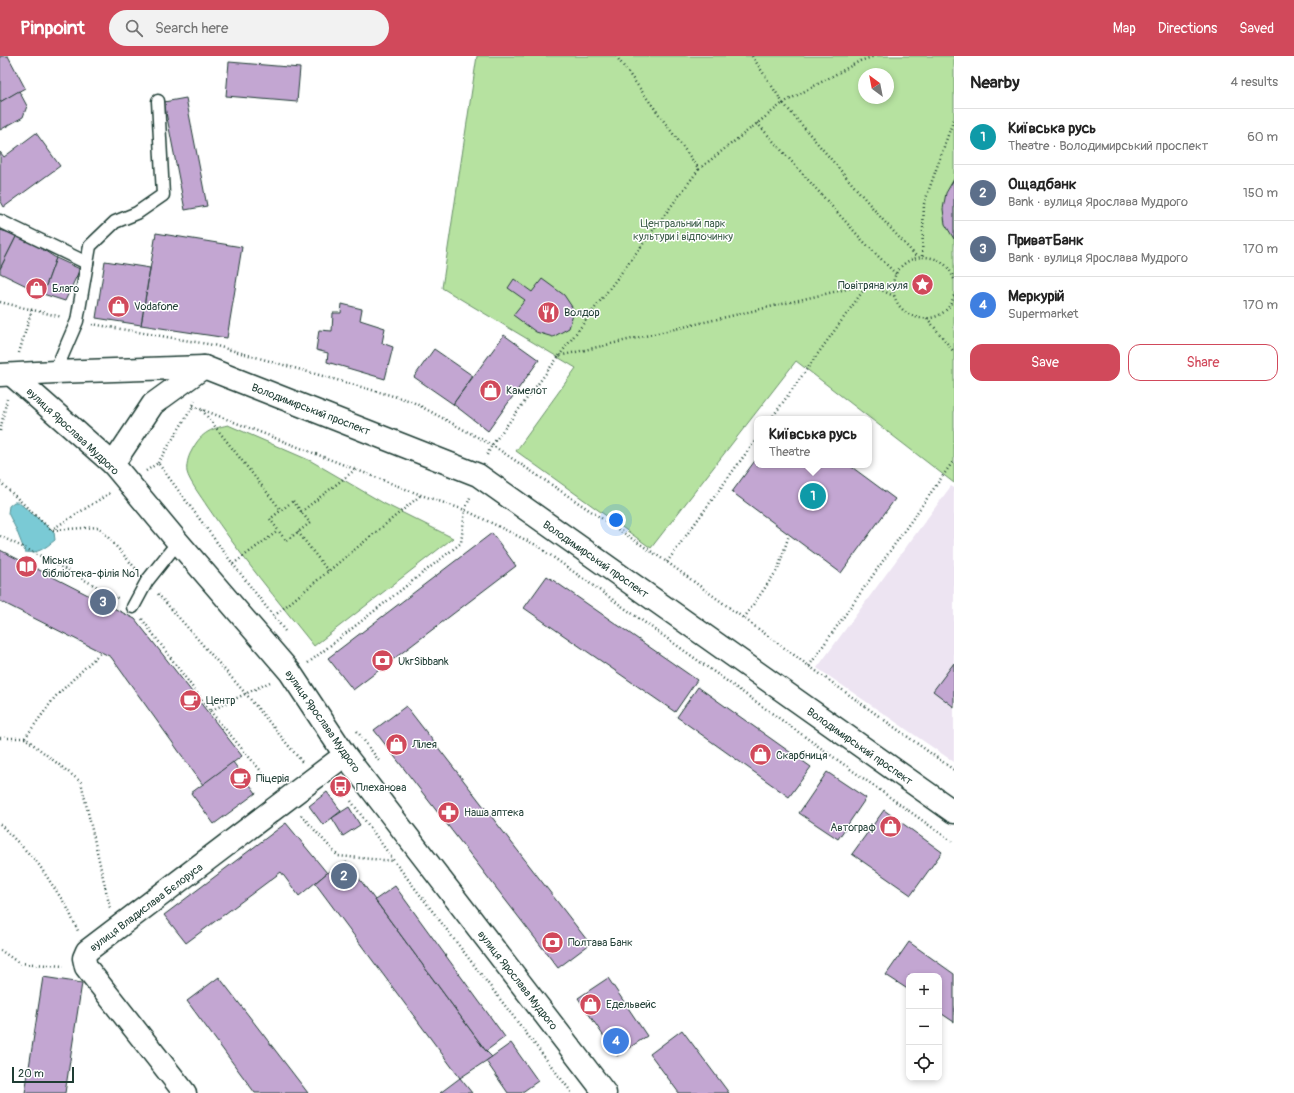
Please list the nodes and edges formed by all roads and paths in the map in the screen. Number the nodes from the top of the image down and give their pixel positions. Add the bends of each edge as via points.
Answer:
1 (616, 56) edge
2 (752, 56) edge
3 (875, 56) edge
4 (158, 101) dead end
5 (783, 103) junction
6 (954, 118) edge
7 (757, 123) junction
8 (699, 169) junction
9 (0, 221) edge
10 (922, 256) junction
11 (917, 257) junction
12 (87, 263) junction
13 (896, 274) junction
14 (954, 279) edge
15 (868, 284) dead end
16 (954, 295) edge
17 (952, 305) edge
18 (927, 318) junction
19 (954, 352) edge
20 (559, 356) dead end
21 (204, 368) junction
22 (55, 372) junction
23 (6, 375) edge
24 (193, 406) dead end
25 (201, 409) junction
26 (773, 416) edge
27 (754, 442) edge
28 (954, 460) edge
29 (113, 464) junction
30 (356, 469) junction
31 (421, 495) junction
32 (281, 510) junction
33 (301, 512) junction
34 (278, 531) junction
35 (298, 532) junction
36 (789, 535) dead end
37 (0, 536) edge
38 (178, 542) junction
39 (667, 562) dead end
40 (233, 564) dead end
41 (328, 570) junction
42 (133, 607) joint
43 (274, 616) dead end
44 (744, 618) dead end
45 (101, 652) dead end
46 (809, 666) dead end
47 (0, 738) edge
48 (25, 738) junction
49 (345, 755) junction
50 (954, 812) edge
51 (0, 824) edge
52 (954, 843) edge
53 (115, 931) junction
54 (0, 950) edge
55 (87, 959) junction
56 (185, 1093) edge
57 (605, 1093) edge

1 - 8 path
2 - 5 path
3 - 5 path via 860,61
4 - 12 lane via 163,196 115,222 90,246
5 - 7 path
5 - 11 path
6 - 10 path via 924,204
7 - 8 path
7 - 13 path
8 - 20 path
9 - 12 lane
10 - 11 path
10 - 14 path via 942,262
11 - 13 path via 902,266
12 - 22 lane via 77,321
13 - 18 path via 893,286 898,306 913,317
15 - 26 path
16 - 17 path
17 - 18 path via 937,316
18 - 19 path
21 - 22 main road, Володимирський проспект
21 - 29 main road via 153,404
21 - 50 main road, Володимирський проспект via 478,475
22 - 23 main road, Володимирський проспект
23 - 29 main road, вулиця Ярослава Мудрого
24 - 25 path
25 - 30 path
25 - 32 path
27 - 39 path
28 - 46 path
29 - 38 main road, вулиця Ярослава Мудрого
30 - 31 path
30 - 33 path
31 - 41 path
31 - 52 path via 466,510 536,545
32 - 33 path via 293,501
32 - 34 path via 270,519
33 - 35 path via 310,523
34 - 35 path via 286,541
34 - 40 path
35 - 41 path
36 - 44 path via 778,569
37 - 42 path
38 - 42 lane via 147,581
38 - 49 main road, вулиця Ярослава Мудрого via 290,672
41 - 43 path
45 - 48 path via 55,697
47 - 48 path
48 - 53 path via 81,782
49 - 53 main road, вулиця Владислава Бєлоруса
49 - 57 main road, вулиця Ярослава Мудрого
51 - 55 path via 37,862 67,907
53 - 55 main road, вулиця Владислава Бєлоруса
54 - 55 path via 19,963
55 - 56 main road, вулиця Владислава Бєлоруса

